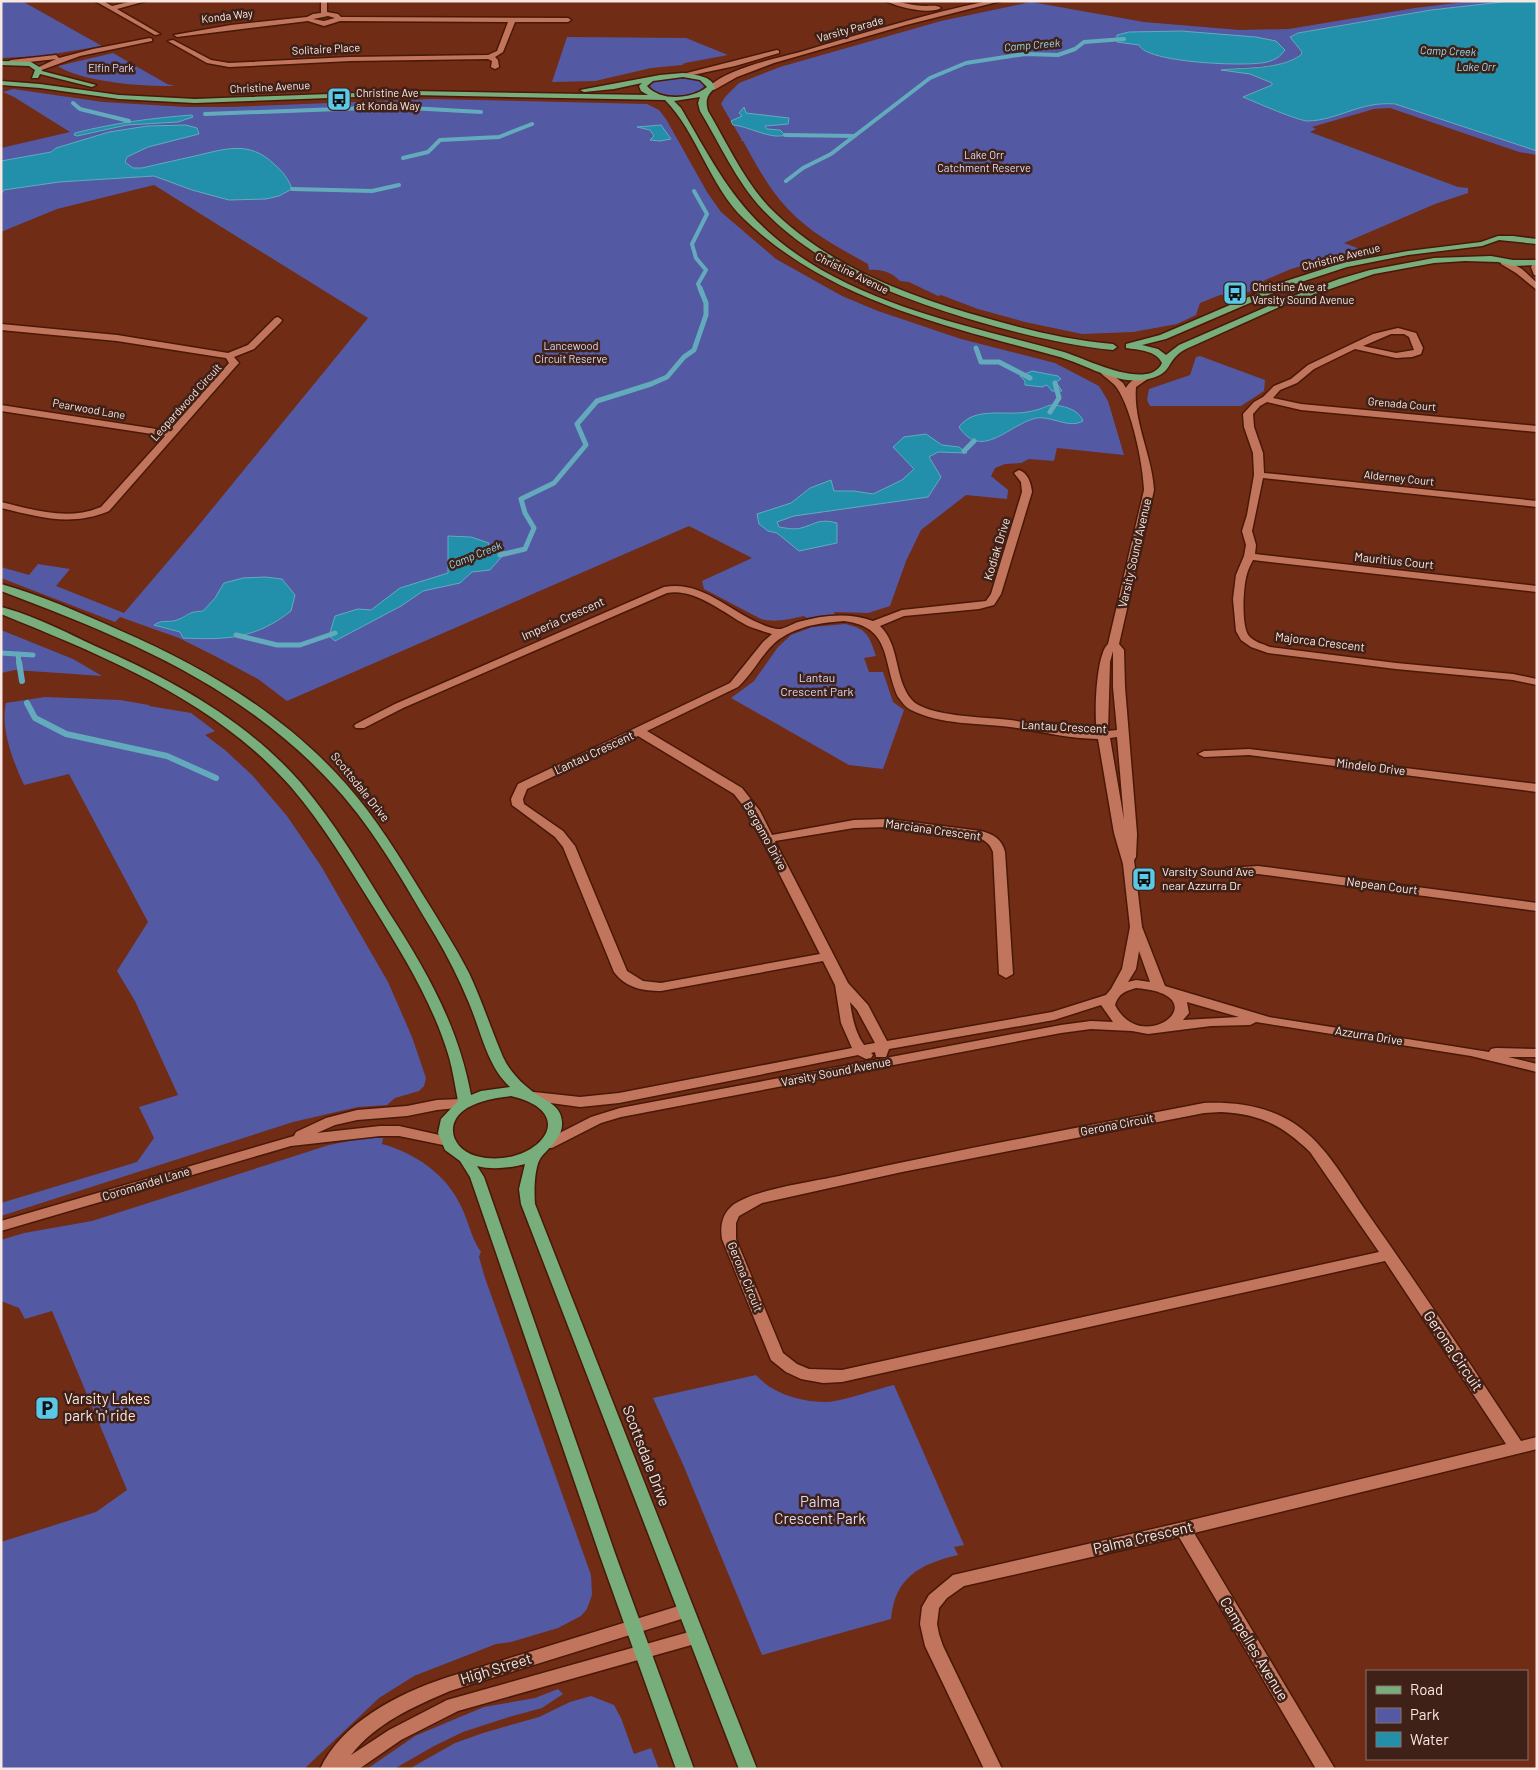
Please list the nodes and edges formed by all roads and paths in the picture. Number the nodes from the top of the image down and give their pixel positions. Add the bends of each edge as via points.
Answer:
1 (98, 1) edge
2 (143, 1) edge
3 (324, 1) edge
4 (882, 1) edge
5 (889, 1) edge
6 (965, 1) edge
7 (998, 1) edge
8 (111, 8) junction
9 (938, 8) junction
10 (896, 11) dead end
11 (324, 14) junction
12 (309, 19) junction
13 (339, 19) junction
14 (512, 20) junction
15 (568, 20) dead end
16 (157, 34) junction
17 (168, 36) junction
18 (829, 37) dead end
19 (156, 42) junction
20 (785, 49) dead end
21 (86, 54) junction
22 (489, 57) junction
23 (4, 62) edge
24 (494, 67) dead end
25 (39, 71) junction
26 (683, 75) junction
27 (651, 79) junction
28 (1, 83) edge
29 (708, 91) junction
30 (664, 97) junction
31 (1535, 242) edge
32 (1482, 244) junction
33 (1500, 261) junction
34 (1537, 263) edge
35 (1537, 273) edge
36 (1537, 288) edge
37 (278, 320) dead end
38 (1, 327) edge
39 (1129, 346) junction
40 (1355, 346) junction
41 (1113, 347) junction
42 (229, 356) junction
43 (1097, 363) junction
44 (1167, 365) junction
45 (1147, 376) junction
46 (1266, 399) junction
47 (1130, 403) junction
48 (1, 408) edge
49 (1537, 430) edge
50 (173, 434) junction
51 (1020, 473) dead end
52 (1259, 475) junction
53 (1537, 504) edge
54 (1, 505) edge
55 (1249, 556) junction
56 (1, 587) edge
57 (1537, 589) edge
58 (1, 610) edge
59 (873, 625) junction
60 (778, 633) junction
61 (1113, 645) junction
62 (1537, 673) edge
63 (1513, 678) junction
64 (1537, 682) edge
65 (360, 726) dead end
66 (1102, 731) junction
67 (640, 732) junction
68 (1124, 732) junction
69 (1204, 754) dead end
70 (1537, 788) edge
71 (768, 838) junction
72 (1129, 864) junction
73 (1226, 872) dead end
74 (1537, 907) edge
75 (1136, 927) junction
76 (829, 956) junction
77 (1006, 974) dead end
78 (842, 984) junction
79 (1158, 987) junction
80 (1113, 994) junction
81 (1173, 994) junction
82 (1268, 1021) junction
83 (1168, 1026) junction
84 (1132, 1027) junction
85 (883, 1046) junction
86 (861, 1051) junction
87 (1470, 1052) junction
88 (1537, 1053) edge
89 (878, 1064) junction
90 (1537, 1068) edge
91 (531, 1096) junction
92 (463, 1103) junction
93 (290, 1141) junction
94 (448, 1142) junction
95 (540, 1150) junction
96 (465, 1158) junction
97 (1, 1226) edge
98 (1389, 1255) junction
99 (1537, 1443) edge
100 (1517, 1447) junction
101 (1183, 1529) junction
102 (686, 1611) junction
103 (634, 1627) junction
104 (696, 1636) junction
105 (642, 1651) junction
106 (329, 1769) edge
107 (344, 1769) edge
108 (685, 1769) edge
109 (748, 1769) edge
110 (993, 1769) edge
111 (1326, 1769) edge

1 - 8 street
2 - 8 street
3 - 11 street
4 - 10 street
5 - 9 street via 915,8
6 - 9 street, Varsity Parade
7 - 29 street, Varsity Parade via 776,61 732,75
8 - 16 street
9 - 18 street, Varsity Parade
11 - 12 street
11 - 13 street via 336,15
12 - 13 street via 320,23
12 - 17 street, Konda Way
13 - 14 street
14 - 15 street
14 - 22 street via 500,52
16 - 17 street
16 - 19 street via 148,39
17 - 19 street
17 - 22 street, Solitaire Place via 209,62 229,65
19 - 21 street
20 - 26 street
21 - 23 street
21 - 25 street via 53,62
22 - 24 street via 495,60
23 - 25 main road, Christine Avenue via 31,64
25 - 27 main road, Christine Avenue via 79,83 201,93 426,85 578,90
25 - 28 main road via 29,78
26 - 27 main road, Christine Avenue
26 - 29 main road via 702,78 711,85
27 - 30 main road via 643,86 644,89
28 - 30 main road, Christine Avenue via 174,100 420,93
29 - 30 main road via 687,97
29 - 41 main road, Christine Avenue via 702,103 704,110 755,196 779,222 828,257 889,287 974,317 1064,342
30 - 43 main road, Christine Avenue via 677,108 732,199 762,232 791,253 836,280 905,310 984,335
31 - 32 main road, Christine Avenue via 1498,238
32 - 33 main road via 1482,252
32 - 39 main road, Christine Avenue via 1372,259 1313,274 1163,337
33 - 34 main road, Christine Avenue
33 - 36 street via 1519,271
33 - 44 main road, Christine Avenue via 1426,262 1344,279 1296,296 1198,339 1175,352
34 - 35 street
37 - 42 street via 251,347
38 - 42 street, Leopardwood Circuit via 138,341
39 - 41 main road
39 - 44 main road via 1152,350 1161,355
40 - 40 street, Majorca Crescent via 1384,332 1400,330 1413,335 1419,348 1418,352 1408,355
40 - 46 street, Majorca Crescent via 1311,367 1294,381 1277,388
41 - 43 main road
42 - 50 street, Leopardwood Circuit via 234,363 232,368
43 - 45 main road, Christine Avenue via 1125,377
43 - 47 street, Varsity Sound Avenue via 1120,385
44 - 45 main road, Christine Avenue via 1157,374
45 - 47 street via 1131,386
46 - 49 street, Grenada Court via 1301,407
46 - 52 street, Majorca Crescent via 1248,414 1258,453
47 - 61 street, Varsity Sound Avenue via 1145,456 1149,490
48 - 50 street, Pearwood Lane
50 - 54 street, Leopardwood Circuit via 112,502 96,514 62,518
51 - 59 street, Kodiak Drive via 1026,482 1027,492 996,594 990,603 971,608 902,613
52 - 53 street, Alderney Court
52 - 55 street, Majorca Crescent via 1247,531 1251,545
55 - 57 street, Mauritius Court
55 - 63 street, Majorca Crescent via 1240,575 1240,630 1255,645 1287,653
56 - 91 main road, Scottsdale Drive via 124,635 186,664 246,701 319,762 361,810 440,934 463,972 504,1072
58 - 92 main road via 104,651 151,675 233,727 281,768 334,835 410,955 456,1057
59 - 60 street, Lantau Crescent via 855,619 836,618 796,625
59 - 66 street, Lantau Crescent via 881,634 902,693 914,707 936,714 1056,733
60 - 65 street, Imperia Crescent via 752,624 694,591 664,590
60 - 67 street, Lantau Crescent via 750,670 734,685
61 - 66 street, Varsity Sound Avenue via 1104,662
61 - 68 street, Varsity Sound Avenue via 1119,650
62 - 63 street, Majorca Crescent
63 - 64 street, Majorca Crescent
66 - 68 street, Lantau Crescent
66 - 72 street, Varsity Sound Avenue via 1120,833
67 - 71 street, Bergamo Drive via 738,792
67 - 76 street, Lantau Crescent via 530,782 522,788 517,799 518,805 559,834 569,846 627,980 636,985 661,987
68 - 72 street, Varsity Sound Avenue via 1132,834
69 - 70 street, Mindelo Drive via 1249,752
71 - 76 street, Bergamo Drive
71 - 77 street, Marciana Crescent via 871,822 968,832 991,839 999,852
72 - 75 street, Varsity Sound Avenue
73 - 74 street, Nepean Court via 1258,870
75 - 79 street, Varsity Sound Avenue
75 - 80 street, Varsity Sound Avenue via 1129,969
76 - 78 street, Bergamo Drive
78 - 85 street, Bergamo Drive via 863,1008
78 - 86 street, Bergamo Drive via 848,1025
79 - 80 street via 1136,984
79 - 81 street
80 - 84 street via 1108,1005 1115,1018
80 - 85 street, Varsity Sound Avenue via 1054,1016
81 - 82 street, Azzurra Drive
81 - 83 street via 1182,1008 1176,1021
82 - 83 street, Azzurra Drive
82 - 87 street, Azzurra Drive
83 - 84 street via 1151,1029
84 - 89 street, Varsity Sound Avenue via 1091,1025 1061,1029
85 - 86 street, Varsity Sound Avenue
85 - 89 street
86 - 89 street, Bergamo Drive
86 - 91 street, Varsity Sound Avenue via 619,1098 580,1102
87 - 88 street, Azzurra Drive
87 - 90 street, Azzurra Drive
89 - 95 street, Varsity Sound Avenue via 620,1113 596,1120
91 - 92 main road via 511,1091 492,1092
91 - 95 main road via 551,1110 556,1122 554,1134
92 - 93 street, Coromandel Lane via 348,1117 331,1121
92 - 94 main road via 450,1114 445,1126
93 - 94 street, Coromandel Lane via 399,1131
93 - 97 street, Coromandel Lane
94 - 96 main road
95 - 96 main road via 518,1161 499,1164
95 - 102 main road, Scottsdale Drive via 526,1189 528,1204
96 - 103 main road via 477,1177
98 - 98 street, Gerona Circuit via 824,1378 806,1376 776,1356 727,1227 730,1217 741,1206 759,1199 912,1165 1224,1106 1269,1115 1288,1123 1302,1135
98 - 100 street, Gerona Circuit
99 - 100 street, Palma Crescent
100 - 101 street, Palma Crescent
101 - 110 street, Palma Crescent via 959,1580 941,1592 929,1608 928,1627
101 - 111 street, Campelles Avenue
102 - 103 street, High Street
102 - 104 main road, Scottsdale Drive
103 - 105 main road
103 - 106 street, High Street via 477,1674 412,1700 354,1738
104 - 105 street, High Street
104 - 109 main road, Scottsdale Drive
105 - 107 street, High Street via 453,1705 395,1735
105 - 108 main road

